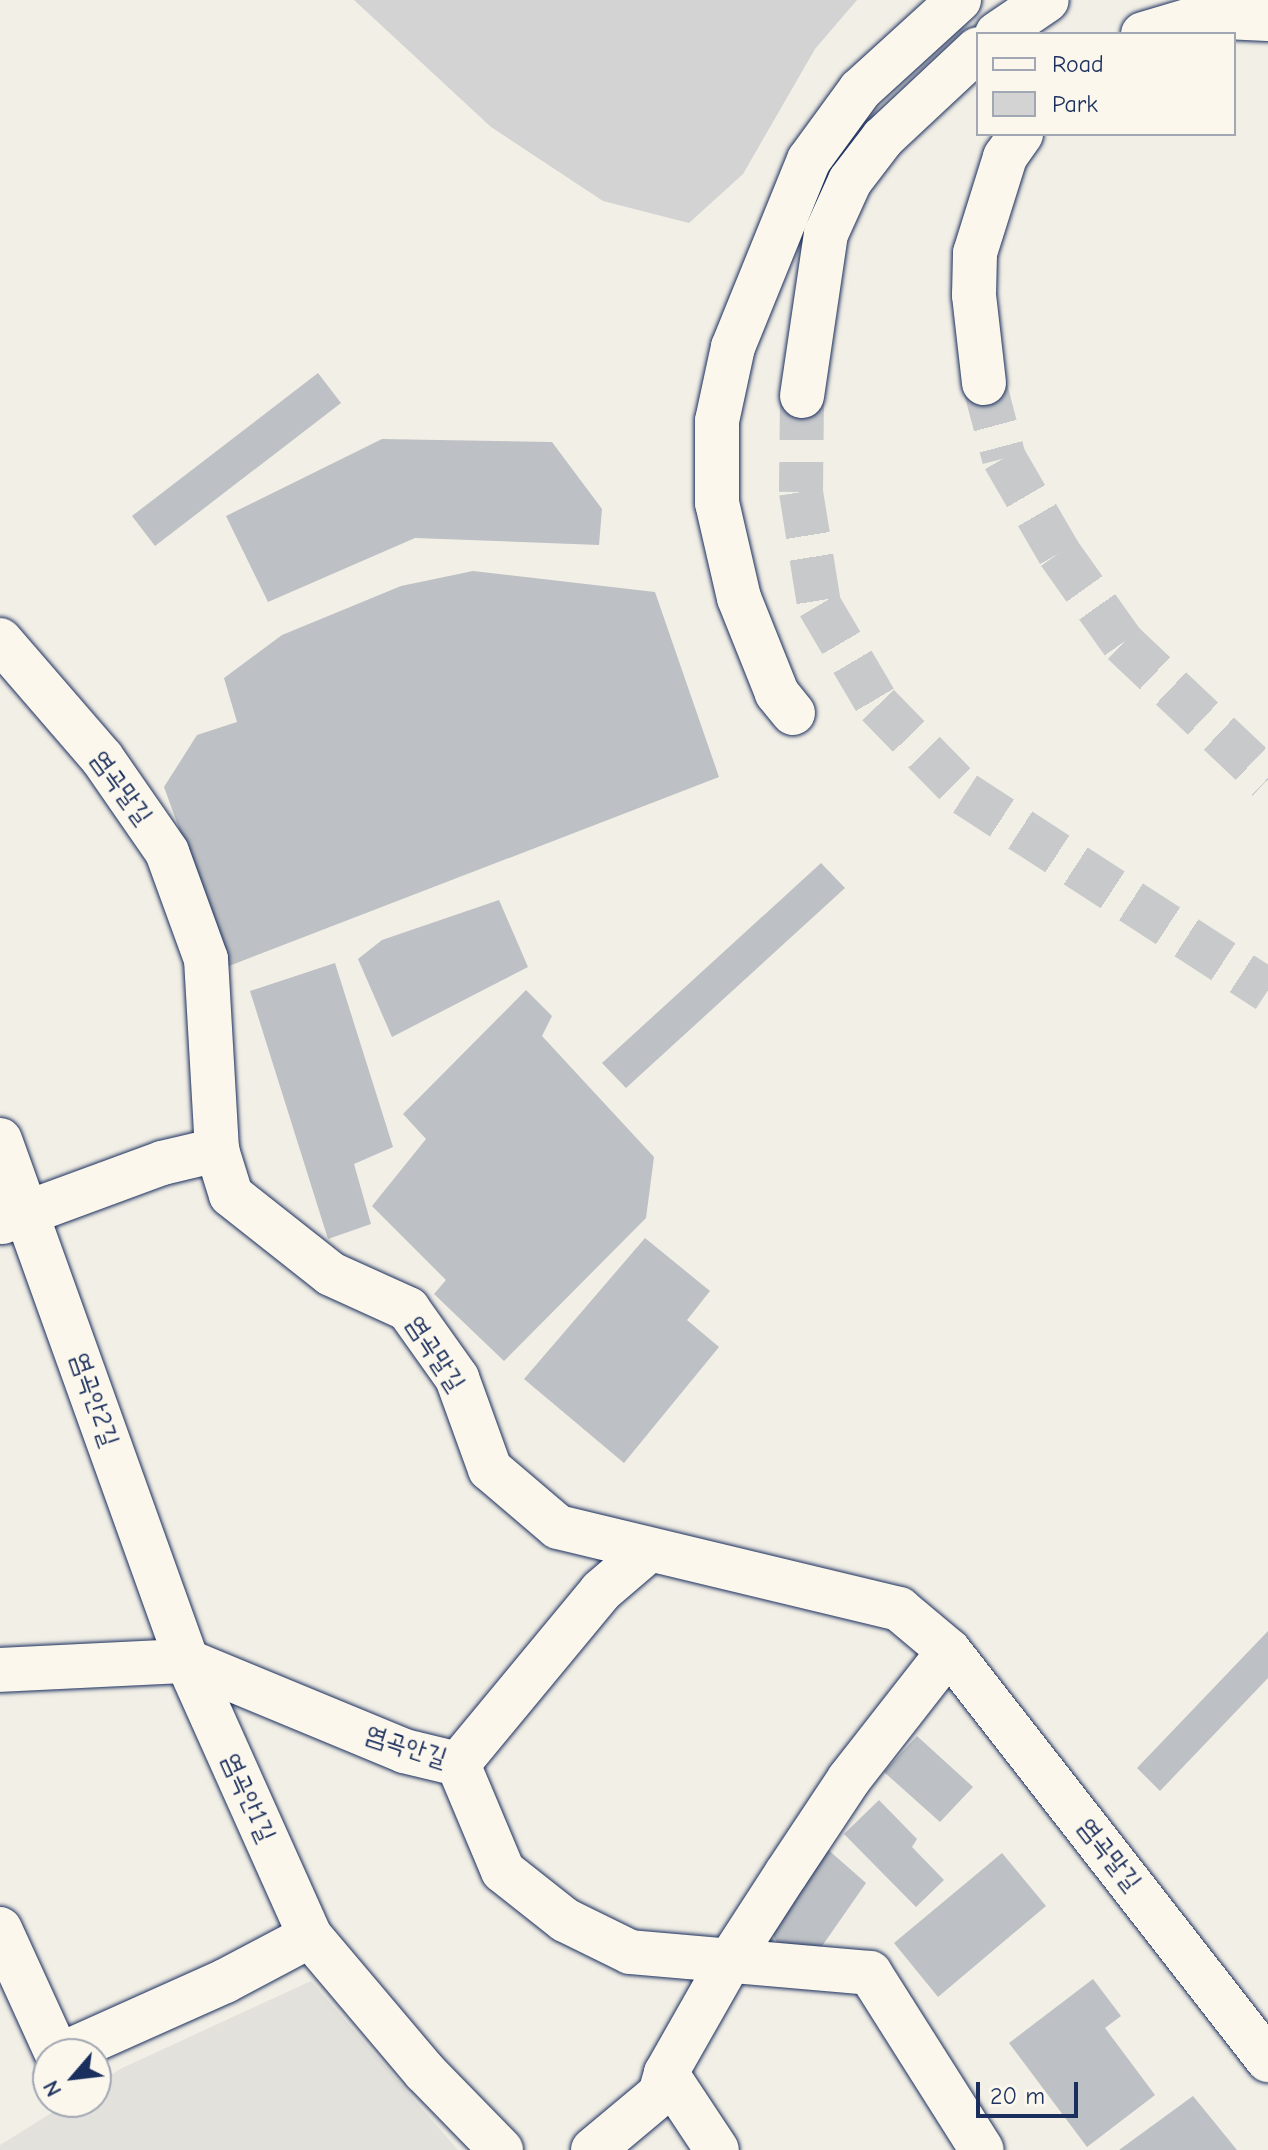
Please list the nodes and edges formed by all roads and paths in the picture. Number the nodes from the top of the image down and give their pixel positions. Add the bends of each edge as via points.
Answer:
1 (959, 0) edge
2 (1047, 0) edge
3 (1268, 19) edge
4 (1000, 32) edge
5 (1150, 32) edge
6 (976, 51) edge
7 (1020, 136) edge
8 (984, 383) tunnel mouth
9 (802, 396) tunnel mouth
10 (0, 640) edge
11 (793, 713) dead end
12 (0, 1140) edge
13 (217, 1150) junction
14 (14, 1217) edge
15 (649, 1550) junction
16 (949, 1651) junction
17 (187, 1661) junction
18 (0, 1670) edge
19 (458, 1764) junction
20 (0, 1929) edge
21 (310, 1936) junction
22 (729, 1962) junction
23 (52, 2038) edge
24 (96, 2038) edge
25 (1268, 2060) edge
26 (666, 2073) junction
27 (501, 2150) edge
28 (593, 2150) edge
29 (717, 2150) edge
30 (982, 2150) edge

1 - 11 street via 860,90 809,160 733,347 717,421 717,503 739,598 777,693
2 - 4 street
3 - 5 street via 1204,16
6 - 9 street via 883,138 850,181 826,234
7 - 8 street via 1005,157 975,253
10 - 13 street, 염곡말길 via 102,758 167,852 206,959
12 - 14 street, 염곡안2길
13 - 14 street via 162,1163
13 - 15 street, 염곡말길 via 231,1195 331,1274 408,1309 457,1378 490,1469 558,1527
14 - 17 street, 염곡안2길
15 - 16 street, 염곡말길 via 853,1594 899,1609
15 - 19 street via 601,1591
16 - 22 street via 849,1779
16 - 25 street, 염곡말길
17 - 18 street, 염곡안길
17 - 19 street, 염곡안길 via 404,1751
17 - 21 street, 염곡안1길
19 - 22 street, 염곡안길 via 503,1871 565,1920 630,1952
20 - 23 street
21 - 24 street via 225,1981
21 - 27 street, 염곡안1길 via 425,2072
22 - 26 street
22 - 30 street, 염곡안길 via 870,1973
26 - 28 street via 660,2094
26 - 29 street

